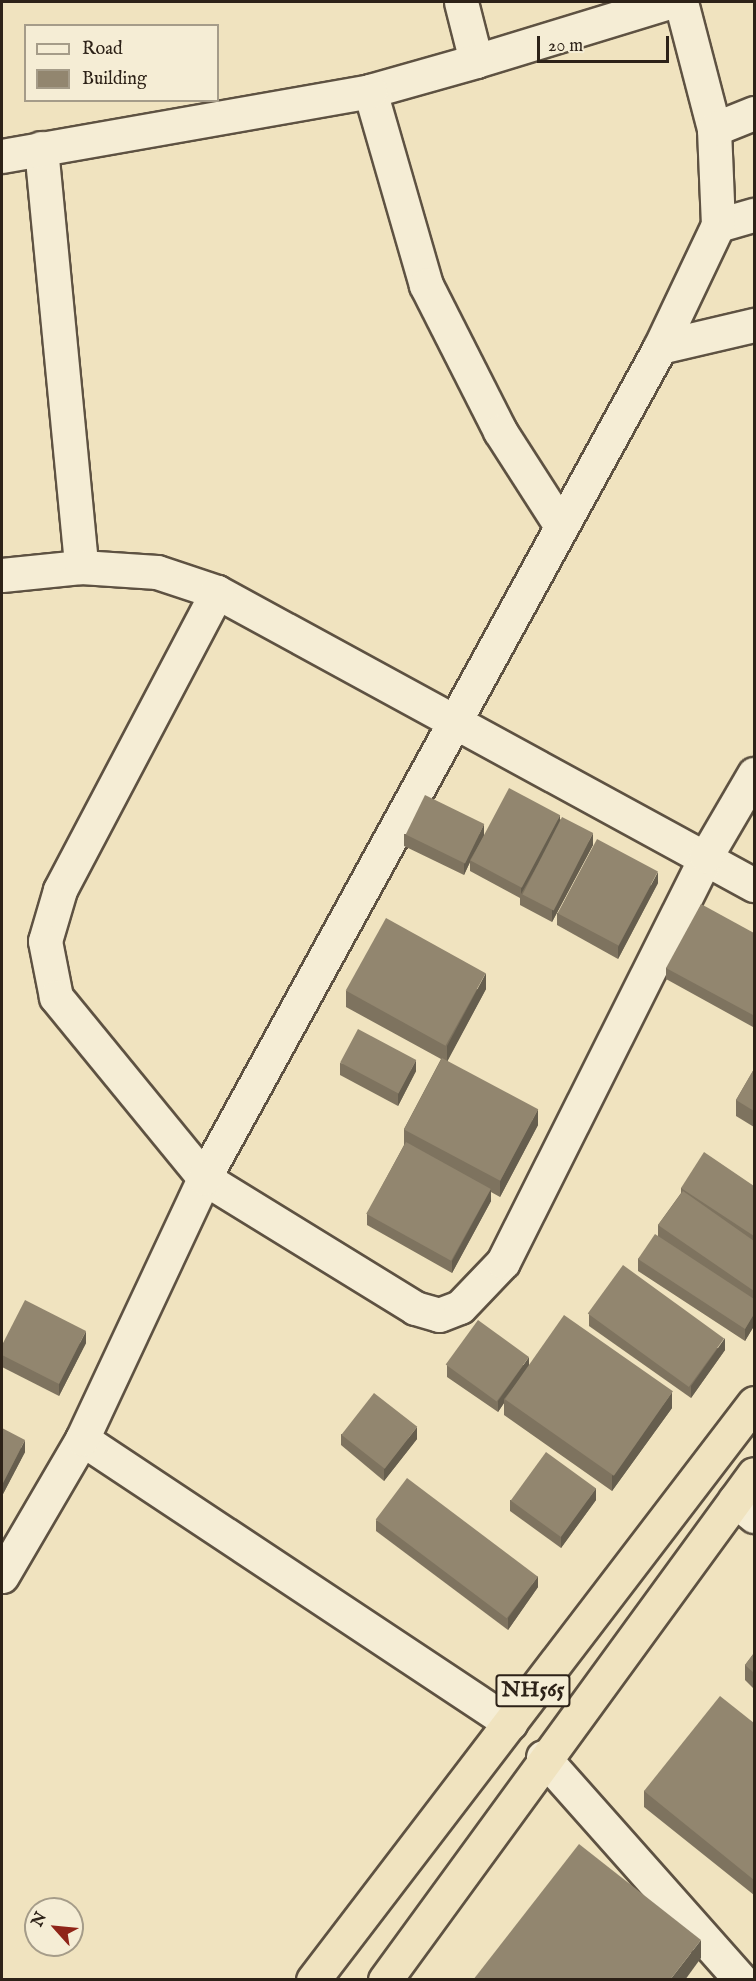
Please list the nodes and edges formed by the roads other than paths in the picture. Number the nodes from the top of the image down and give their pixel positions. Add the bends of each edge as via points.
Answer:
1 (461, 2) edge
2 (669, 2) edge
3 (681, 2) edge
4 (476, 61) junction
5 (370, 91) junction
6 (754, 113) edge
7 (714, 129) junction
8 (41, 148) junction
9 (3, 151) edge
10 (754, 215) edge
11 (718, 225) junction
12 (754, 325) edge
13 (660, 347) junction
14 (559, 523) junction
15 (81, 567) junction
16 (2, 575) edge
17 (217, 592) junction
18 (458, 718) junction
19 (754, 774) edge
20 (706, 856) junction
21 (754, 885) edge
22 (204, 1178) junction
23 (754, 1403) edge
24 (82, 1439) junction
25 (754, 1474) edge
26 (745, 1508) edge
27 (2, 1576) edge
28 (510, 1723) junction
29 (543, 1757) junction
30 (313, 1980) edge
31 (385, 1980) edge
32 (741, 1980) edge

1 - 4 street
2 - 4 street
3 - 7 street
4 - 5 street
5 - 8 street
5 - 14 street via 426,285 500,431
6 - 7 street
7 - 11 street
8 - 9 street
8 - 15 street
10 - 11 street
11 - 13 street
12 - 13 street
13 - 14 street
14 - 18 street
15 - 16 street
15 - 17 street via 157,572
17 - 18 street
17 - 22 street via 60,890 45,941 56,997
18 - 20 street
18 - 22 street
19 - 20 street
20 - 21 street
20 - 22 street via 503,1262 460,1307 439,1315 415,1308
22 - 24 street
23 - 28 highway, NH565
24 - 27 street
24 - 28 street
25 - 26 highway, NH565
26 - 29 highway, NH565
28 - 30 highway, NH565
29 - 31 highway, NH565
29 - 32 street

